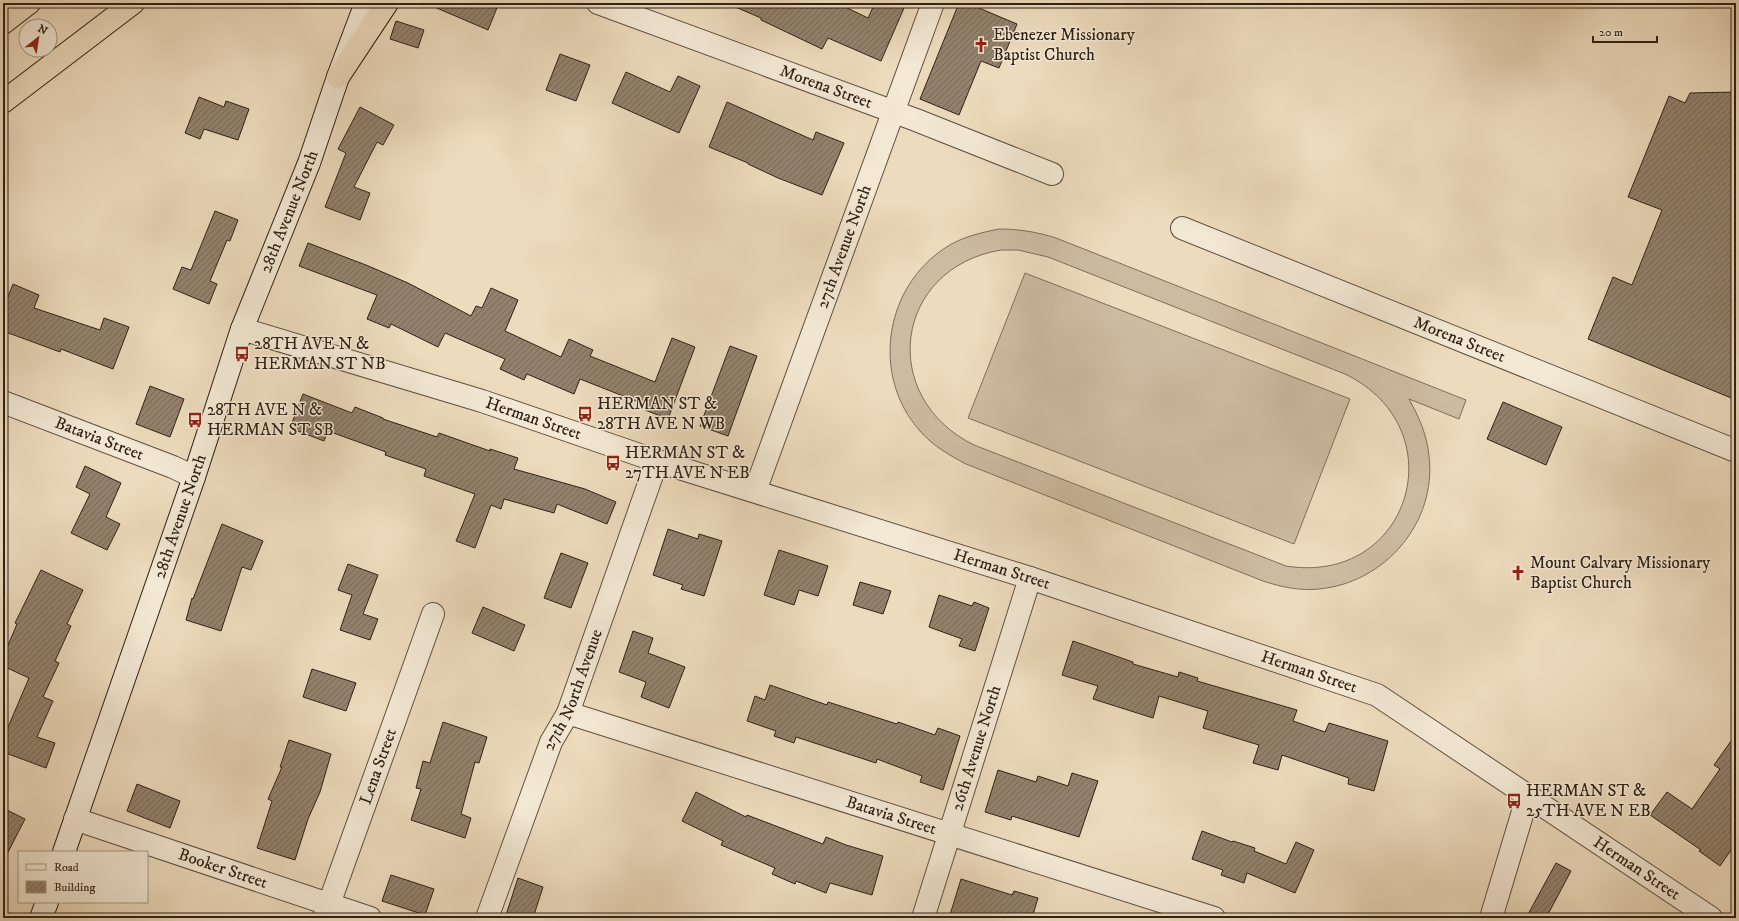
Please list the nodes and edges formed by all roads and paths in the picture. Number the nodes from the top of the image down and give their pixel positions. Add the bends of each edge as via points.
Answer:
1 (29, 3) edge
2 (133, 3) edge
3 (366, 3) edge
4 (388, 3) edge
5 (598, 3) edge
6 (933, 3) edge
7 (3, 23) edge
8 (338, 77) junction
9 (3, 102) edge
10 (893, 112) junction
11 (1052, 174) dead end
12 (1182, 228) dead end
13 (242, 329) junction
14 (3, 402) edge
15 (1736, 451) edge
16 (657, 461) junction
17 (194, 477) junction
18 (755, 491) junction
19 (1030, 578) junction
20 (433, 614) dead end
21 (568, 713) junction
22 (1528, 795) junction
23 (75, 819) junction
24 (950, 834) junction
25 (64, 851) edge
26 (47, 903) edge
27 (327, 911) edge
28 (41, 918) edge
29 (370, 918) edge
30 (487, 918) edge
31 (923, 918) edge
32 (1214, 918) edge
33 (1491, 918) edge
34 (1712, 918) edge

1 - 7 highway
2 - 9 highway
3 - 8 street, 28th Avenue North
4 - 8 highway
5 - 10 street, Morena Street
6 - 10 street, 27th Avenue North
8 - 13 street, 28th Avenue North via 309,163
10 - 11 street, Morena Street
10 - 18 street, 27th Avenue North
12 - 15 street, Morena Street
13 - 16 street, Herman Street via 482,401
13 - 17 street, 28th Avenue North
14 - 17 street, Batavia Street via 172,466
16 - 18 street, Herman Street
16 - 21 street, 27th North Avenue
17 - 23 street, 28th Avenue North
18 - 19 street, Herman Street
19 - 22 street, Herman Street via 1377,695
19 - 24 street, 26th Avenue North
20 - 27 street, Lena Street
21 - 24 street, Batavia Street
21 - 30 street, 27th North Avenue via 551,742
22 - 33 street
22 - 34 street, Herman Street
23 - 25 street, 28th Avenue North
23 - 27 street, Booker Street
24 - 31 street, 26th Avenue North
24 - 32 street, Batavia Street
26 - 28 street
27 - 29 street, Booker Street

